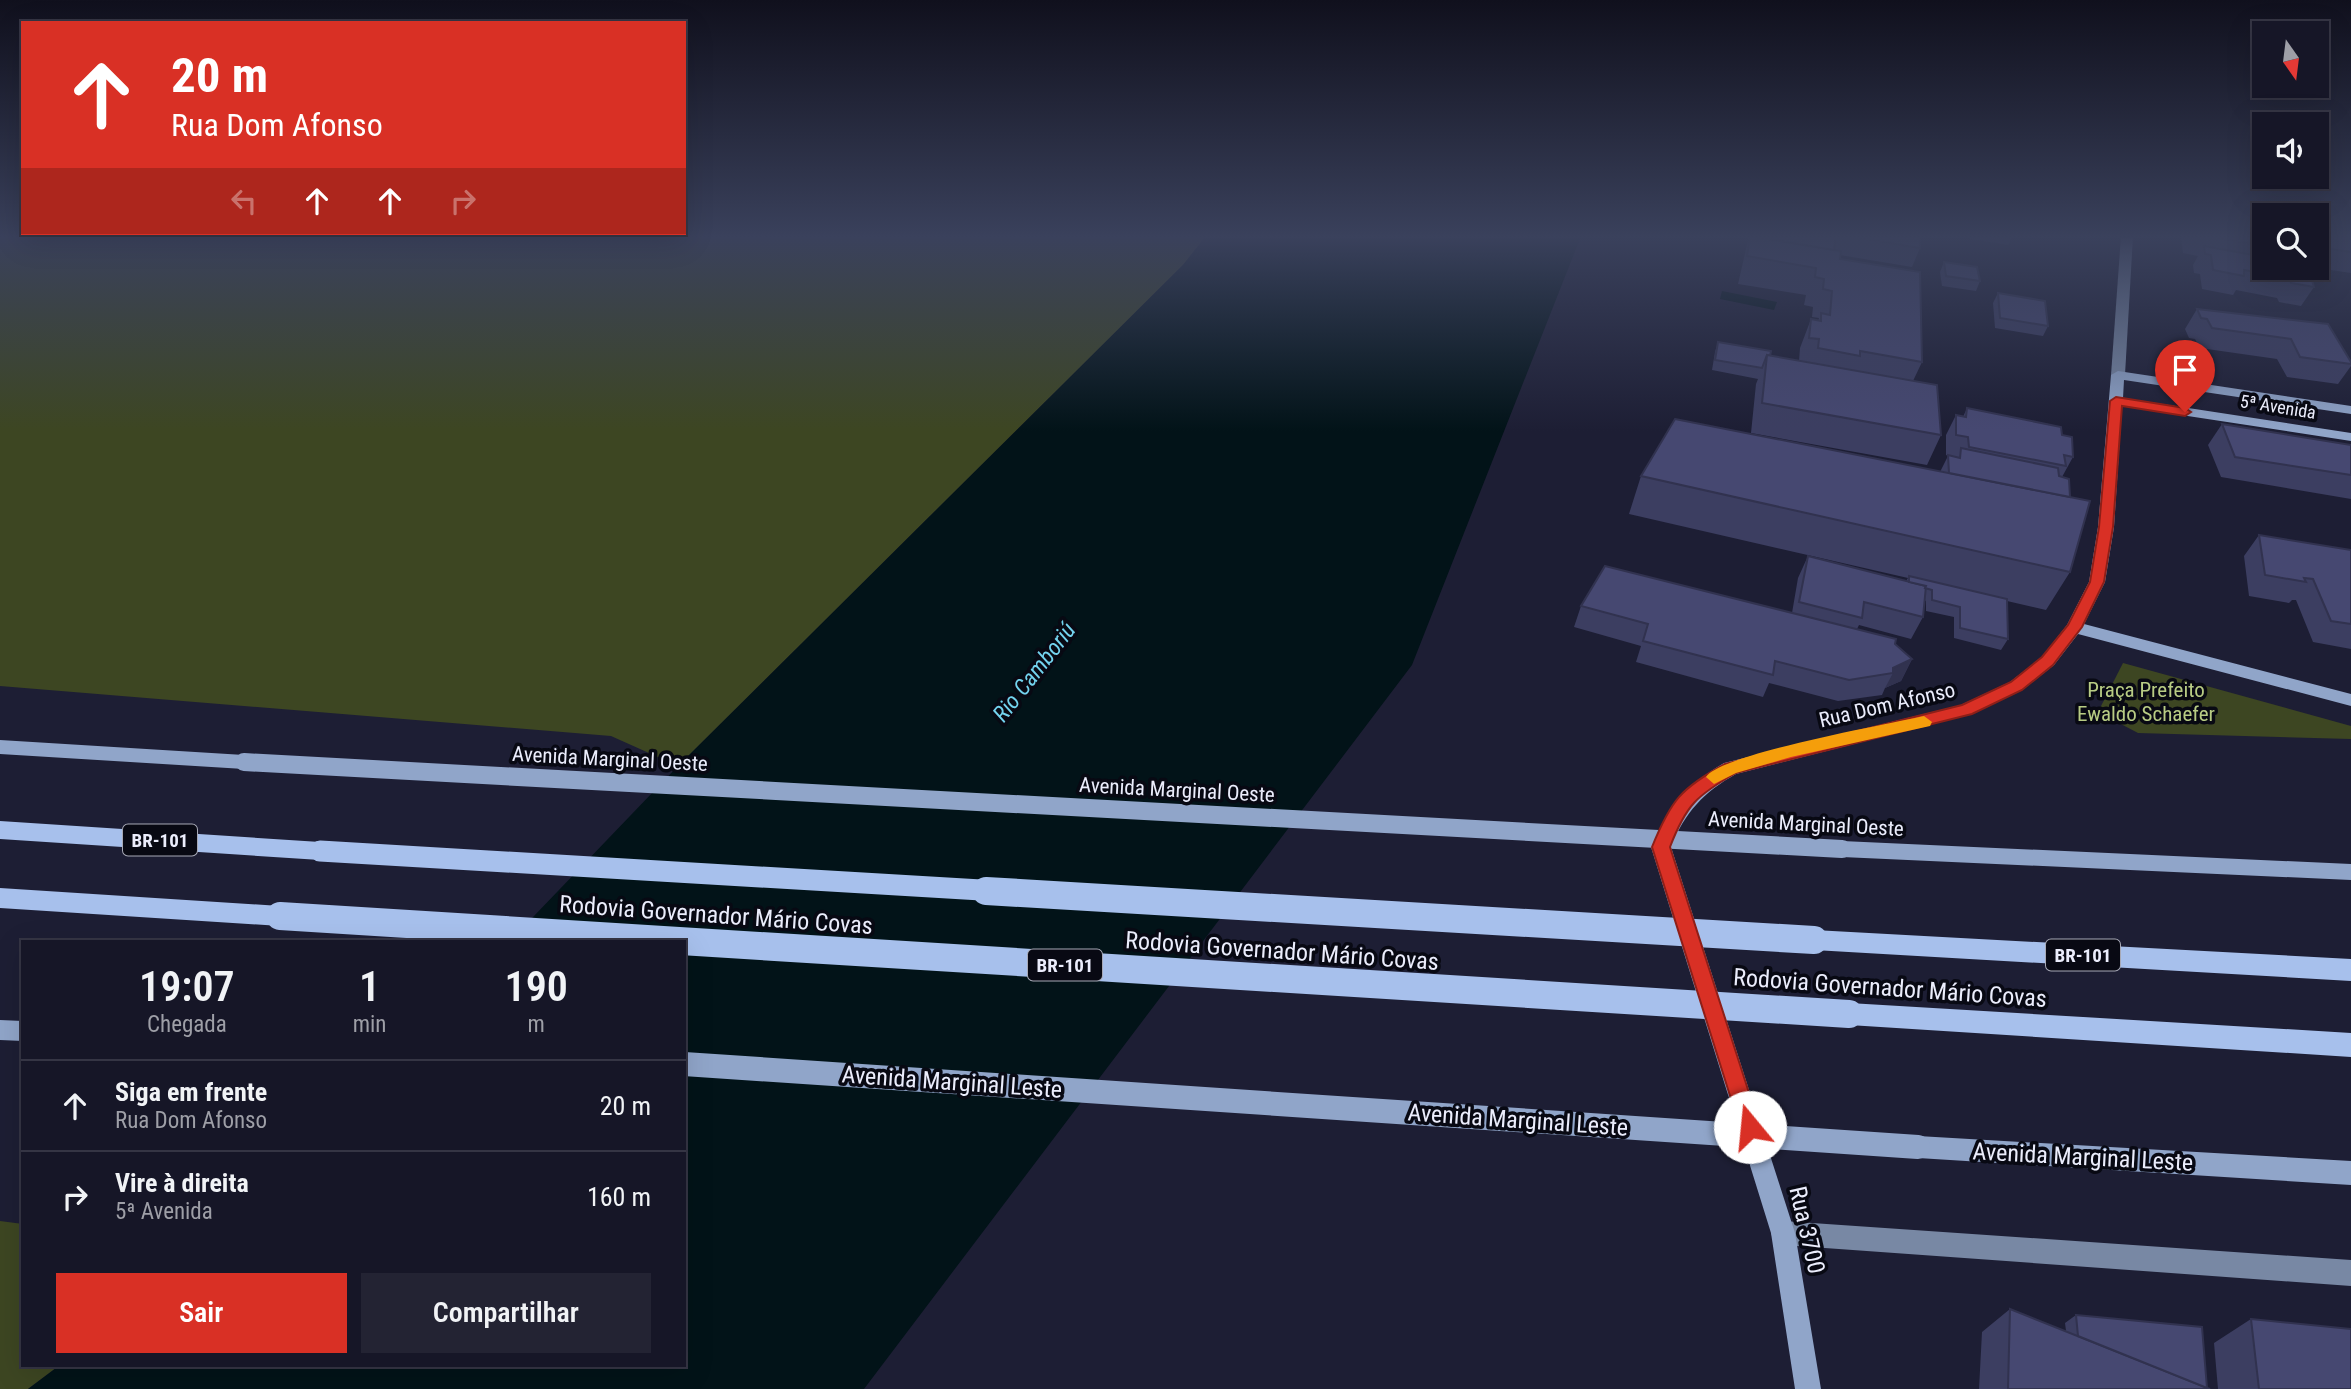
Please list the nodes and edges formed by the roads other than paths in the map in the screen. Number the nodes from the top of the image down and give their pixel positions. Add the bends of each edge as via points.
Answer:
1 (2123, 301) edge
2 (2118, 375) junction
3 (2116, 401) junction
4 (2351, 410) edge
5 (2351, 437) edge
6 (2074, 627) junction
7 (2351, 700) edge
8 (0, 747) edge
9 (0, 830) edge
10 (2351, 872) edge
11 (0, 898) edge
12 (664, 940) edge
13 (686, 941) edge
14 (1700, 968) joint
15 (2351, 970) edge
16 (0, 1030) edge
17 (21, 1031) edge
18 (2351, 1045) edge
19 (686, 1064) edge
20 (2351, 1173) edge
21 (1783, 1233) junction
22 (2351, 1273) edge
23 (1808, 1389) edge

1 - 2 main road, Rua Dom Afonso
2 - 3 main road, Rua Dom Afonso
2 - 4 main road, 5ª Avenida
3 - 5 main road, 5ª Avenida
3 - 6 main road, Rua Dom Afonso via 2097,582
6 - 7 main road
6 - 14 main road, Rua Dom Afonso via 2048,661 2016,686 1966,710 1772,756 1731,768 1700,785 1675,812 1661,847
8 - 10 main road, Avenida Marginal Oeste, bridge via 1842,849
9 - 15 highway, Rodovia Governador Mário Covas / BR-101, bridge
11 - 12 highway, Rodovia Governador Mário Covas / BR-101, bridge
13 - 18 highway, Rodovia Governador Mário Covas / BR-101, bridge
14 - 21 main road, Rua 3700
16 - 17 main road
19 - 20 main road, Avenida Marginal Leste, bridge
21 - 22 main road
21 - 23 main road, Rua 3700

